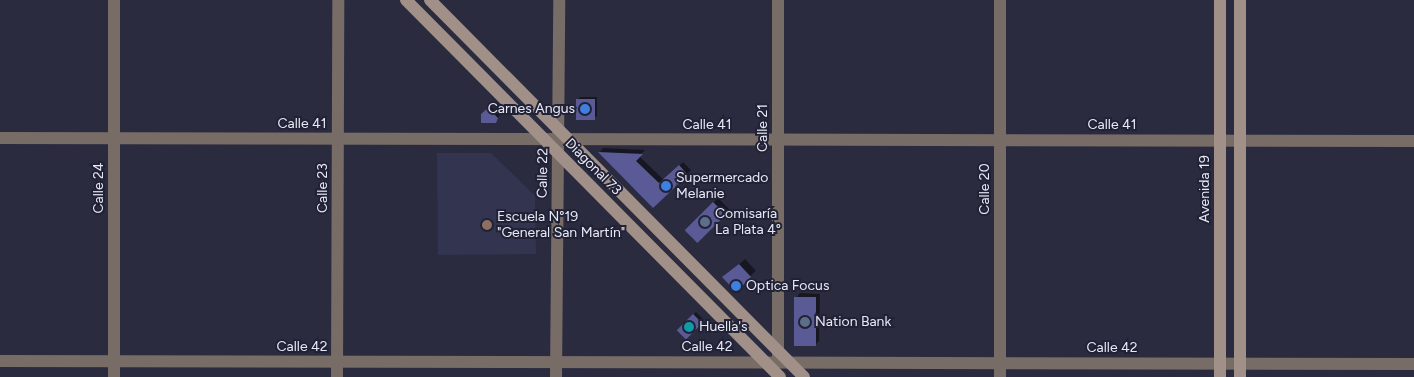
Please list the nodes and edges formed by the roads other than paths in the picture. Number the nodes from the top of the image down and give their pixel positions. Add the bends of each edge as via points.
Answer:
1 (114, 0) edge
2 (338, 0) edge
3 (406, 0) edge
4 (430, 0) edge
5 (559, 0) edge
6 (778, 0) edge
7 (1000, 0) edge
8 (1220, 0) edge
9 (1240, 0) edge
10 (562, 136) junction
11 (0, 138) edge
12 (114, 138) junction
13 (338, 139) junction
14 (544, 139) junction
15 (778, 140) junction
16 (1000, 140) junction
17 (1220, 140) junction
18 (1240, 140) junction
19 (1414, 141) edge
20 (558, 154) junction
21 (777, 359) junction
22 (0, 361) edge
23 (114, 361) junction
24 (337, 362) junction
25 (556, 362) junction
26 (1000, 363) junction
27 (1220, 363) junction
28 (1240, 363) junction
29 (1414, 364) edge
30 (778, 376) edge
31 (114, 377) edge
32 (337, 377) edge
33 (556, 377) edge
34 (804, 377) edge
35 (1000, 377) edge
36 (1220, 377) edge
37 (1240, 377) edge

1 - 12 street, Calle 24
2 - 13 street, Calle 23
3 - 14 main road, Diagonal 73
4 - 10 main road, Diagonal 73
5 - 10 street, Calle 22
6 - 15 street, Calle 21
7 - 16 street, Calle 20
8 - 17 main road, Avenida 19
9 - 18 main road
10 - 14 street, Calle 41
10 - 15 street, Calle 41
10 - 20 street, Calle 22
10 - 21 main road, Diagonal 73
11 - 12 street, Calle 41
12 - 13 street, Calle 41
12 - 23 street, Calle 24
13 - 14 street, Calle 41
13 - 24 street, Calle 23
14 - 20 main road, Diagonal 73
15 - 16 street, Calle 41
15 - 21 street, Calle 21
16 - 17 street, Calle 41
16 - 26 street, Calle 20
17 - 18 street, Calle 41
17 - 27 main road, Avenida 19
18 - 19 street, Calle 41
18 - 28 main road
20 - 21 main road, Diagonal 73
20 - 25 street, Calle 22
21 - 25 street, Calle 42
21 - 26 street, Calle 42
21 - 30 main road, Diagonal 73
21 - 34 main road, Diagonal 73
22 - 23 street, Calle 42
23 - 24 street, Calle 42
23 - 31 street, Calle 24
24 - 25 street, Calle 42
24 - 32 street, Calle 23
25 - 33 street, Calle 22
26 - 27 street, Calle 42
26 - 35 street, Calle 20
27 - 28 street, Calle 42
27 - 36 main road, Avenida 19
28 - 29 street, Calle 42
28 - 37 main road

